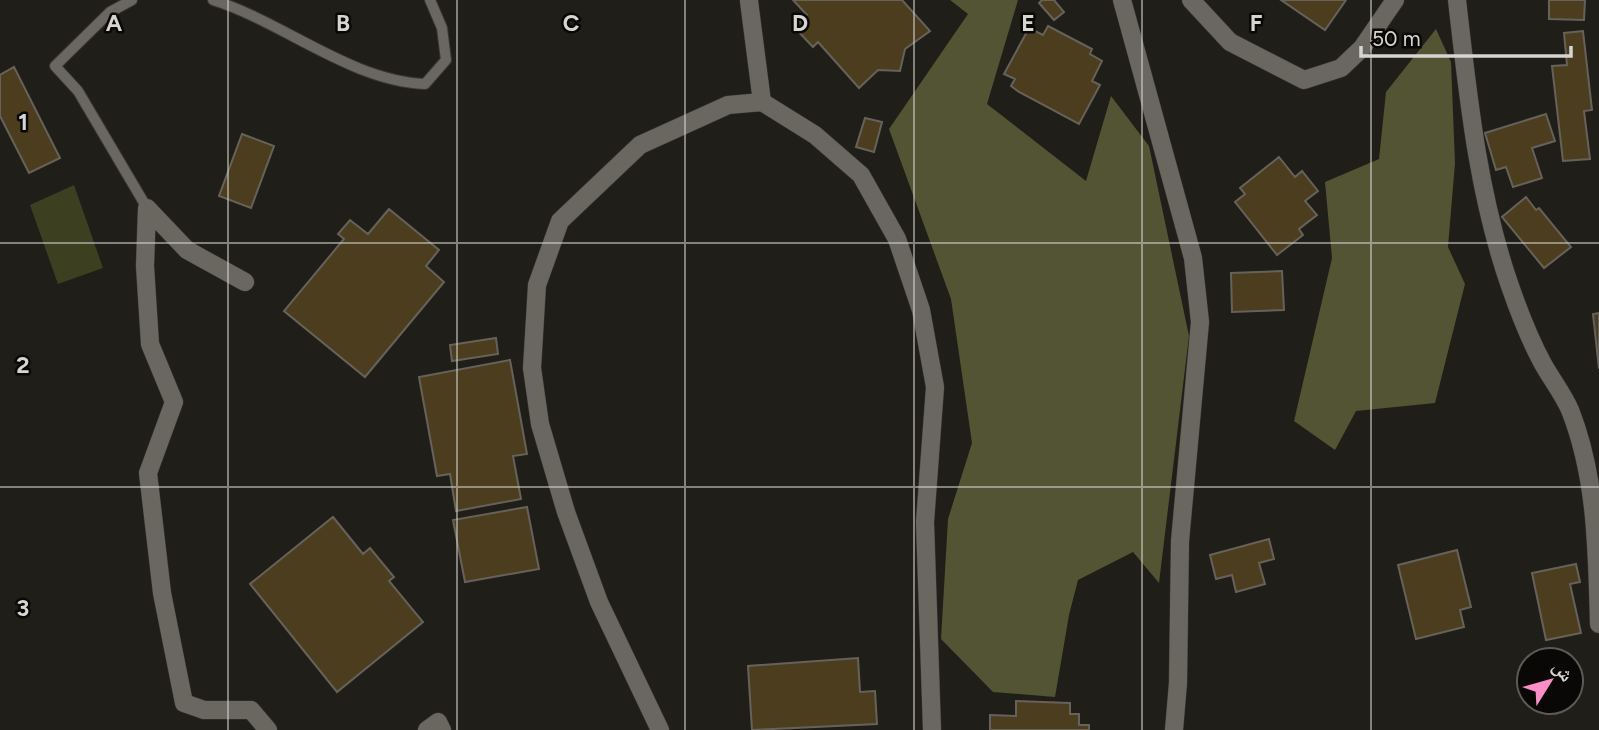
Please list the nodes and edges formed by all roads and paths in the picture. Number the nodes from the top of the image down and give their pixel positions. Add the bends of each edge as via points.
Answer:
1 (132, 0) edge
2 (213, 0) edge
3 (430, 0) edge
4 (1122, 0) edge
5 (1191, 0) edge
6 (1395, 0) edge
7 (1457, 0) edge
8 (749, 1) edge
9 (762, 102) junction
10 (147, 208) junction
11 (245, 282) dead end
12 (1599, 625) edge
13 (268, 730) edge
14 (427, 730) edge
15 (442, 730) edge
16 (660, 730) edge
17 (932, 730) edge
18 (1174, 730) edge

1 - 10 lane via 110,12 55,66 78,91
2 - 3 lane via 398,83 425,84 446,60 442,28
4 - 18 street via 1193,258 1200,322 1180,541
5 - 6 street via 1230,42 1304,80 1341,68 1362,48
7 - 12 street via 1490,222 1510,288 1542,363 1569,408 1583,453 1597,537
8 - 9 street
9 - 16 street via 729,105 640,145 560,221 537,285 532,368 540,424 599,602
9 - 17 street via 815,135 861,175 897,239 921,310 935,387 925,522
10 - 11 street via 187,250
10 - 13 street via 150,344 174,402 148,473 162,593 184,703 204,710 251,710
14 - 15 street via 438,722

